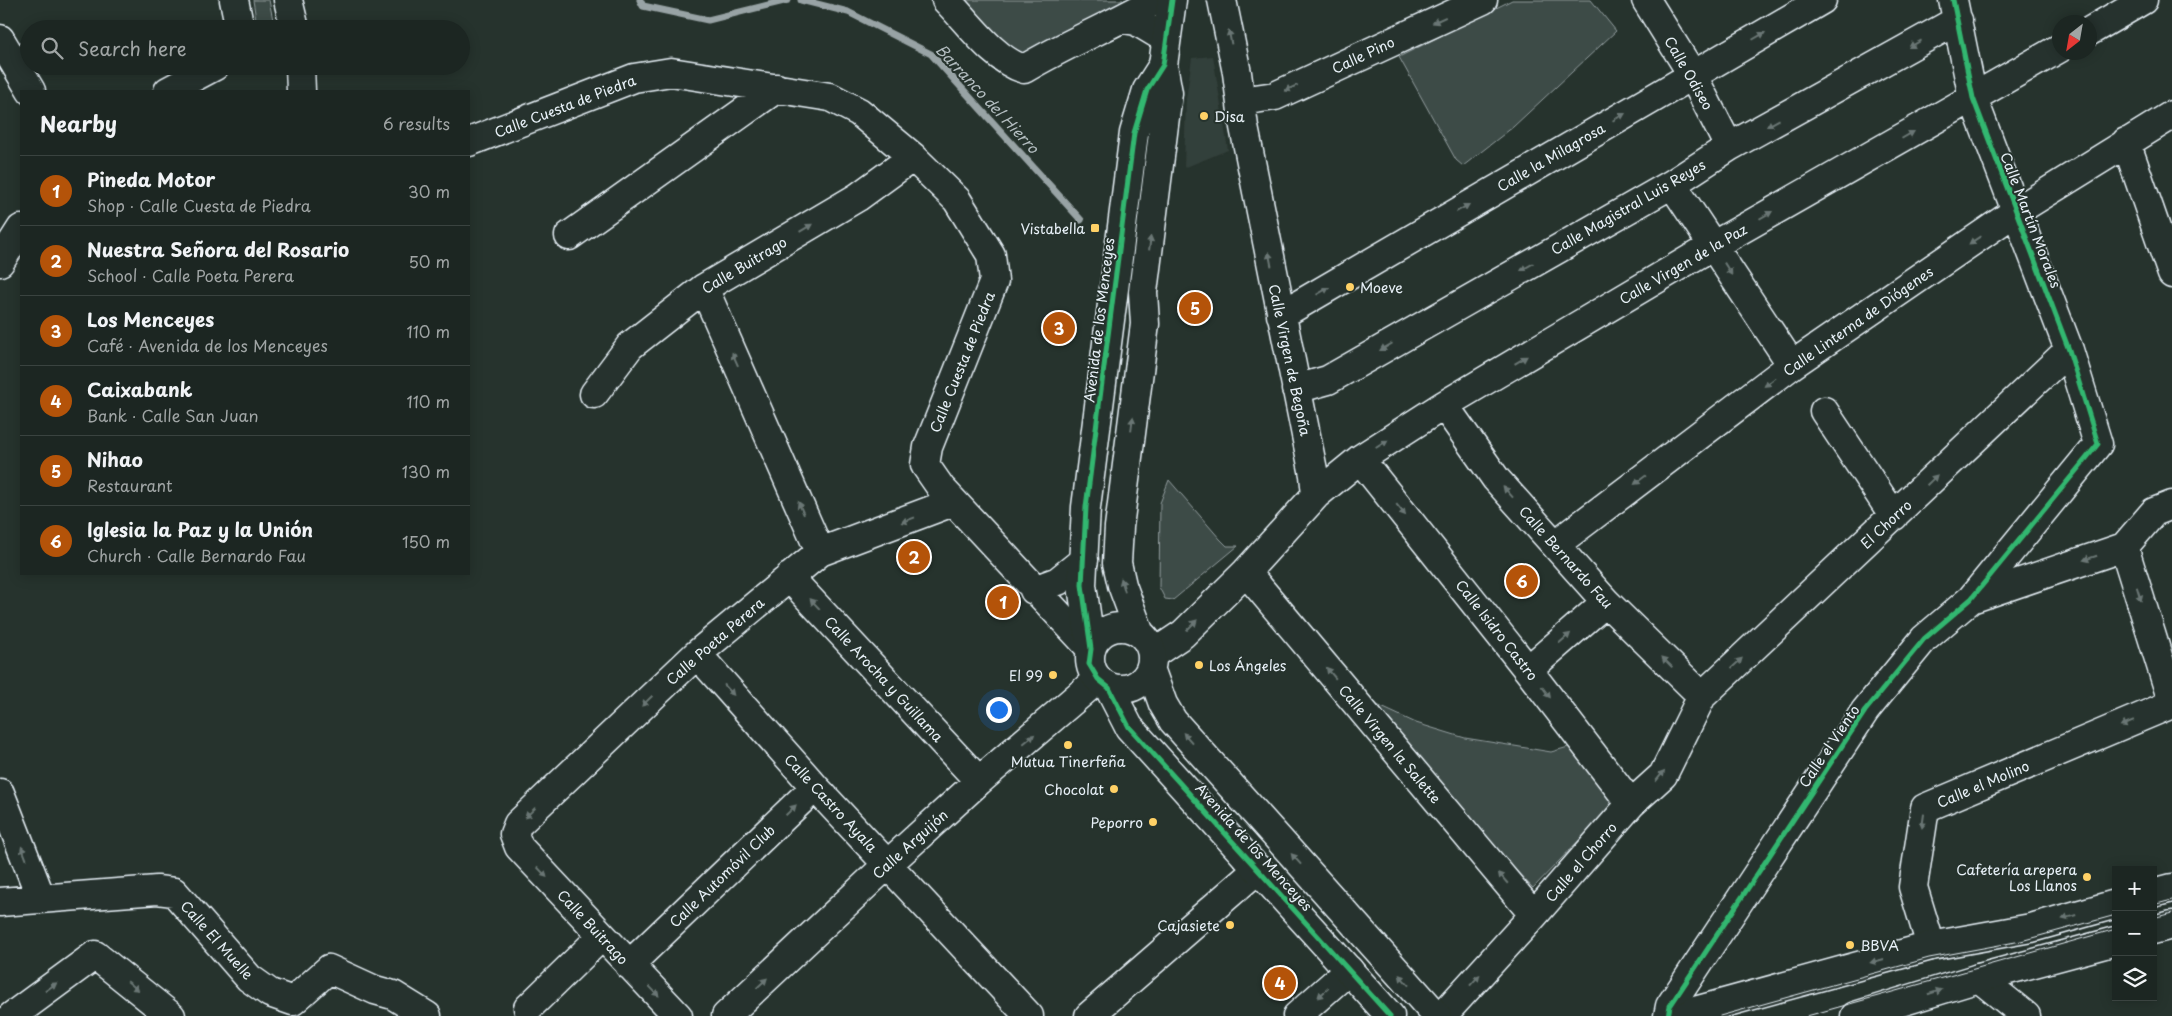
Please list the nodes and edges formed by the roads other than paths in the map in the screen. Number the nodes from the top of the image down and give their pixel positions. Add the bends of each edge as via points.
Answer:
1 (234, 0) edge
2 (288, 0) edge
3 (946, 0) edge
4 (1156, 0) edge
5 (1172, 0) edge
6 (1222, 0) edge
7 (1483, 0) edge
8 (1646, 0) edge
9 (1822, 0) edge
10 (2143, 0) edge
11 (1956, 10) edge
12 (1123, 19) junction
13 (238, 20) edge
14 (293, 20) edge
15 (2097, 27) edge
16 (0, 39) edge
17 (1164, 52) junction
18 (2052, 53) edge
19 (20, 73) edge
20 (1692, 74) junction
21 (21, 75) edge
22 (199, 75) edge
23 (301, 75) edge
24 (777, 88) junction
25 (30, 90) edge
26 (170, 90) edge
27 (302, 90) edge
28 (1973, 98) junction
29 (1240, 101) junction
30 (2172, 115) edge
31 (470, 142) edge
32 (2126, 142) junction
33 (1730, 147) junction
34 (912, 157) junction
35 (1672, 184) junction
36 (2015, 212) junction
37 (20, 231) edge
38 (569, 236) dead end
39 (1714, 246) junction
40 (2169, 258) edge
41 (0, 262) edge
42 (704, 288) junction
43 (1281, 315) junction
44 (2069, 350) junction
45 (1792, 366) junction
46 (1296, 388) junction
47 (594, 394) dead end
48 (1444, 405) junction
49 (1824, 411) dead end
50 (2098, 444) joint
51 (1360, 458) junction
52 (1316, 495) junction
53 (953, 502) junction
54 (2172, 505) edge
55 (1894, 516) junction
56 (1556, 544) junction
57 (2124, 547) junction
58 (820, 552) junction
59 (1084, 560) junction
60 (1246, 572) junction
61 (789, 577) junction
62 (1034, 590) junction
63 (1971, 598) junction
64 (1606, 602) junction
65 (1139, 631) junction
66 (1091, 649) junction
67 (697, 654) junction
68 (1152, 662) junction
69 (1528, 670) junction
70 (1104, 683) junction
71 (1702, 696) junction
72 (2172, 703) edge
73 (979, 781) junction
74 (815, 787) junction
75 (0, 793) edge
76 (1631, 804) junction
77 (514, 834) joint
78 (888, 864) junction
79 (1258, 869) junction
80 (2172, 888) edge
81 (2157, 892) edge
82 (41, 898) junction
83 (0, 902) edge
84 (2112, 905) edge
85 (1534, 915) junction
86 (2172, 925) edge
87 (2157, 929) edge
88 (602, 936) junction
89 (2112, 941) edge
90 (1931, 946) junction
91 (629, 965) junction
92 (1349, 970) junction
93 (1979, 978) junction
94 (528, 1008) dead end
95 (1890, 1012) edge
96 (12, 1016) edge
97 (171, 1016) edge
98 (427, 1016) edge
99 (678, 1016) edge
100 (726, 1016) edge
101 (1028, 1016) edge
102 (1089, 1016) edge
103 (1297, 1016) edge
104 (1390, 1016) edge
105 (1437, 1016) edge
106 (1442, 1016) edge
107 (1668, 1016) edge
108 (1686, 1016) edge
109 (1855, 1016) edge
110 (2026, 1016) edge

1 - 13 street
2 - 14 street
3 - 12 street via 999,55 1013,66 1024,69 1057,49
4 - 12 street
5 - 17 street, Avenida de los Menceyes
29 -> 6 street, Calle Virgen de Begoña
7 -> 29 street, Calle Pino via 1275,96
8 - 20 street, Calle Odiseo
20 -> 9 street, Calle la Milagrosa
10 - 15 street
11 - 28 street, Calle Martín Morales
11 -> 33 street, Calle Magistral Luis Reyes
12 - 17 street via 1142,24
16 - 19 street
17 - 59 street, Avenida de los Menceyes via 1147,90 1134,133 1086,507
65 -> 17 street, Avenida de los Menceyes via 1120,578 1118,536 1145,324 1144,292 1168,93
18 - 28 street, Calle Virgen de la Paz
20 - 33 street, Calle Odiseo
43 -> 20 street, Calle la Milagrosa
21 - 25 street
22 - 26 street
23 - 27 street
24 - 31 street, Calle Cuesta de Piedra via 671,72 634,78
24 - 34 street, Calle Cuesta de Piedra via 830,97 859,112
24 - 38 street
28 - 36 street, Calle Martín Morales
39 -> 28 street, Calle Virgen de la Paz
43 -> 29 street, Calle Virgen de Begoña
30 - 32 street, Calle Linterna de Diógenes
32 - 36 street, Calle Linterna de Diógenes
32 - 40 street
33 - 35 street, Calle Magistral Luis Reyes
42 -> 34 street, Calle Buitrago via 858,197
34 - 53 street, Calle Cuesta de Piedra via 957,200 991,255 994,280 928,447 925,465
35 - 39 street
35 -> 46 street, Calle Magistral Luis Reyes via 1328,380
36 - 44 street, Calle Martín Morales
36 -> 45 street, Calle Linterna de Diógenes
37 - 41 street
39 -> 45 street
48 -> 39 street, Calle Virgen de la Paz
42 - 47 street, Calle Buitrago via 630,346
58 -> 42 street
43 - 46 street, Calle Virgen de Begoña
44 - 50 street, Calle Martín Morales
55 -> 44 street, El Chorro
45 -> 56 street, Calle Linterna de Diógenes
46 - 52 street, Calle Virgen de Begoña
51 -> 48 street, Calle Virgen de la Paz
56 -> 48 street, Calle Bernardo Fau via 1496,479
49 - 55 street
50 - 63 street, Calle el Viento
51 - 52 street, Calle Virgen de la Paz
51 -> 69 street, Calle Isidro Castro
52 - 60 street
53 -> 58 street, Calle Poeta Perera
53 - 62 street, Calle Cuesta de Piedra
54 - 57 street via 2154,512
71 -> 55 street, El Chorro
56 - 64 street, Calle Bernardo Fau
57 -> 63 street
57 -> 72 street
58 - 61 street, Calle Poeta Perera
59 - 62 street via 1058,580
59 - 66 street, Avenida de los Menceyes via 1082,584
68 -> 60 street
85 -> 60 street, Calle Virgen la Salette
61 - 67 street, Calle Poeta Perera
73 -> 61 street, Calle Arocha y Guillama
62 - 66 street, Calle Cuesta de Piedra
63 - 107 street, Calle el Viento via 1924,639 1865,711 1674,999
69 -> 64 street
71 -> 64 street, Calle Bernardo Fau
65 - 66 street via 1124,626 1110,628 1097,637
65 - 68 street via 1149,642
66 - 70 street via 1089,664
67 -> 74 street, Calle Castro Ayala
67 -> 77 street, Calle Poeta Perera via 518,824
68 - 70 street via 1141,683 1127,690
105 -> 68 street, Avenida de los Menceyes via 1173,721 1163,704
69 -> 76 street, Calle Isidro Castro
73 -> 70 street, Calle Arguijón
70 - 79 street, Avenida de los Menceyes via 1129,727
76 -> 71 street, Calle el Chorro via 1663,775
72 -> 90 street, Calle el Molino via 1924,808 1913,887
73 - 78 street, Calle Arguijón
74 - 78 street, Calle Castro Ayala
91 -> 74 street, Calle Automóvil Club
82 -> 75 street
76 - 85 street, Calle el Chorro
77 -> 88 street, Calle Buitrago via 519,847
100 -> 78 street, Calle Arguijón
78 - 101 street, Calle Castro Ayala
79 - 92 street, Avenida de los Menceyes
79 - 102 street
80 - 81 street
82 - 83 street
82 - 98 street, Calle El Muelle via 157,890 174,892 249,978 270,993 293,1001 329,969 393,995
84 -> 90 street via 2031,928
106 -> 85 street, Calle el Chorro
86 - 87 street
88 - 91 street, Calle Buitrago
88 - 94 street
89 - 93 street
90 -> 108 street
91 -> 99 street, Calle Buitrago
92 -> 103 street
92 - 104 street, Avenida de los Menceyes
95 -> 93 street
93 - 110 street
95 - 109 street
96 -> 97 street via 95,955

